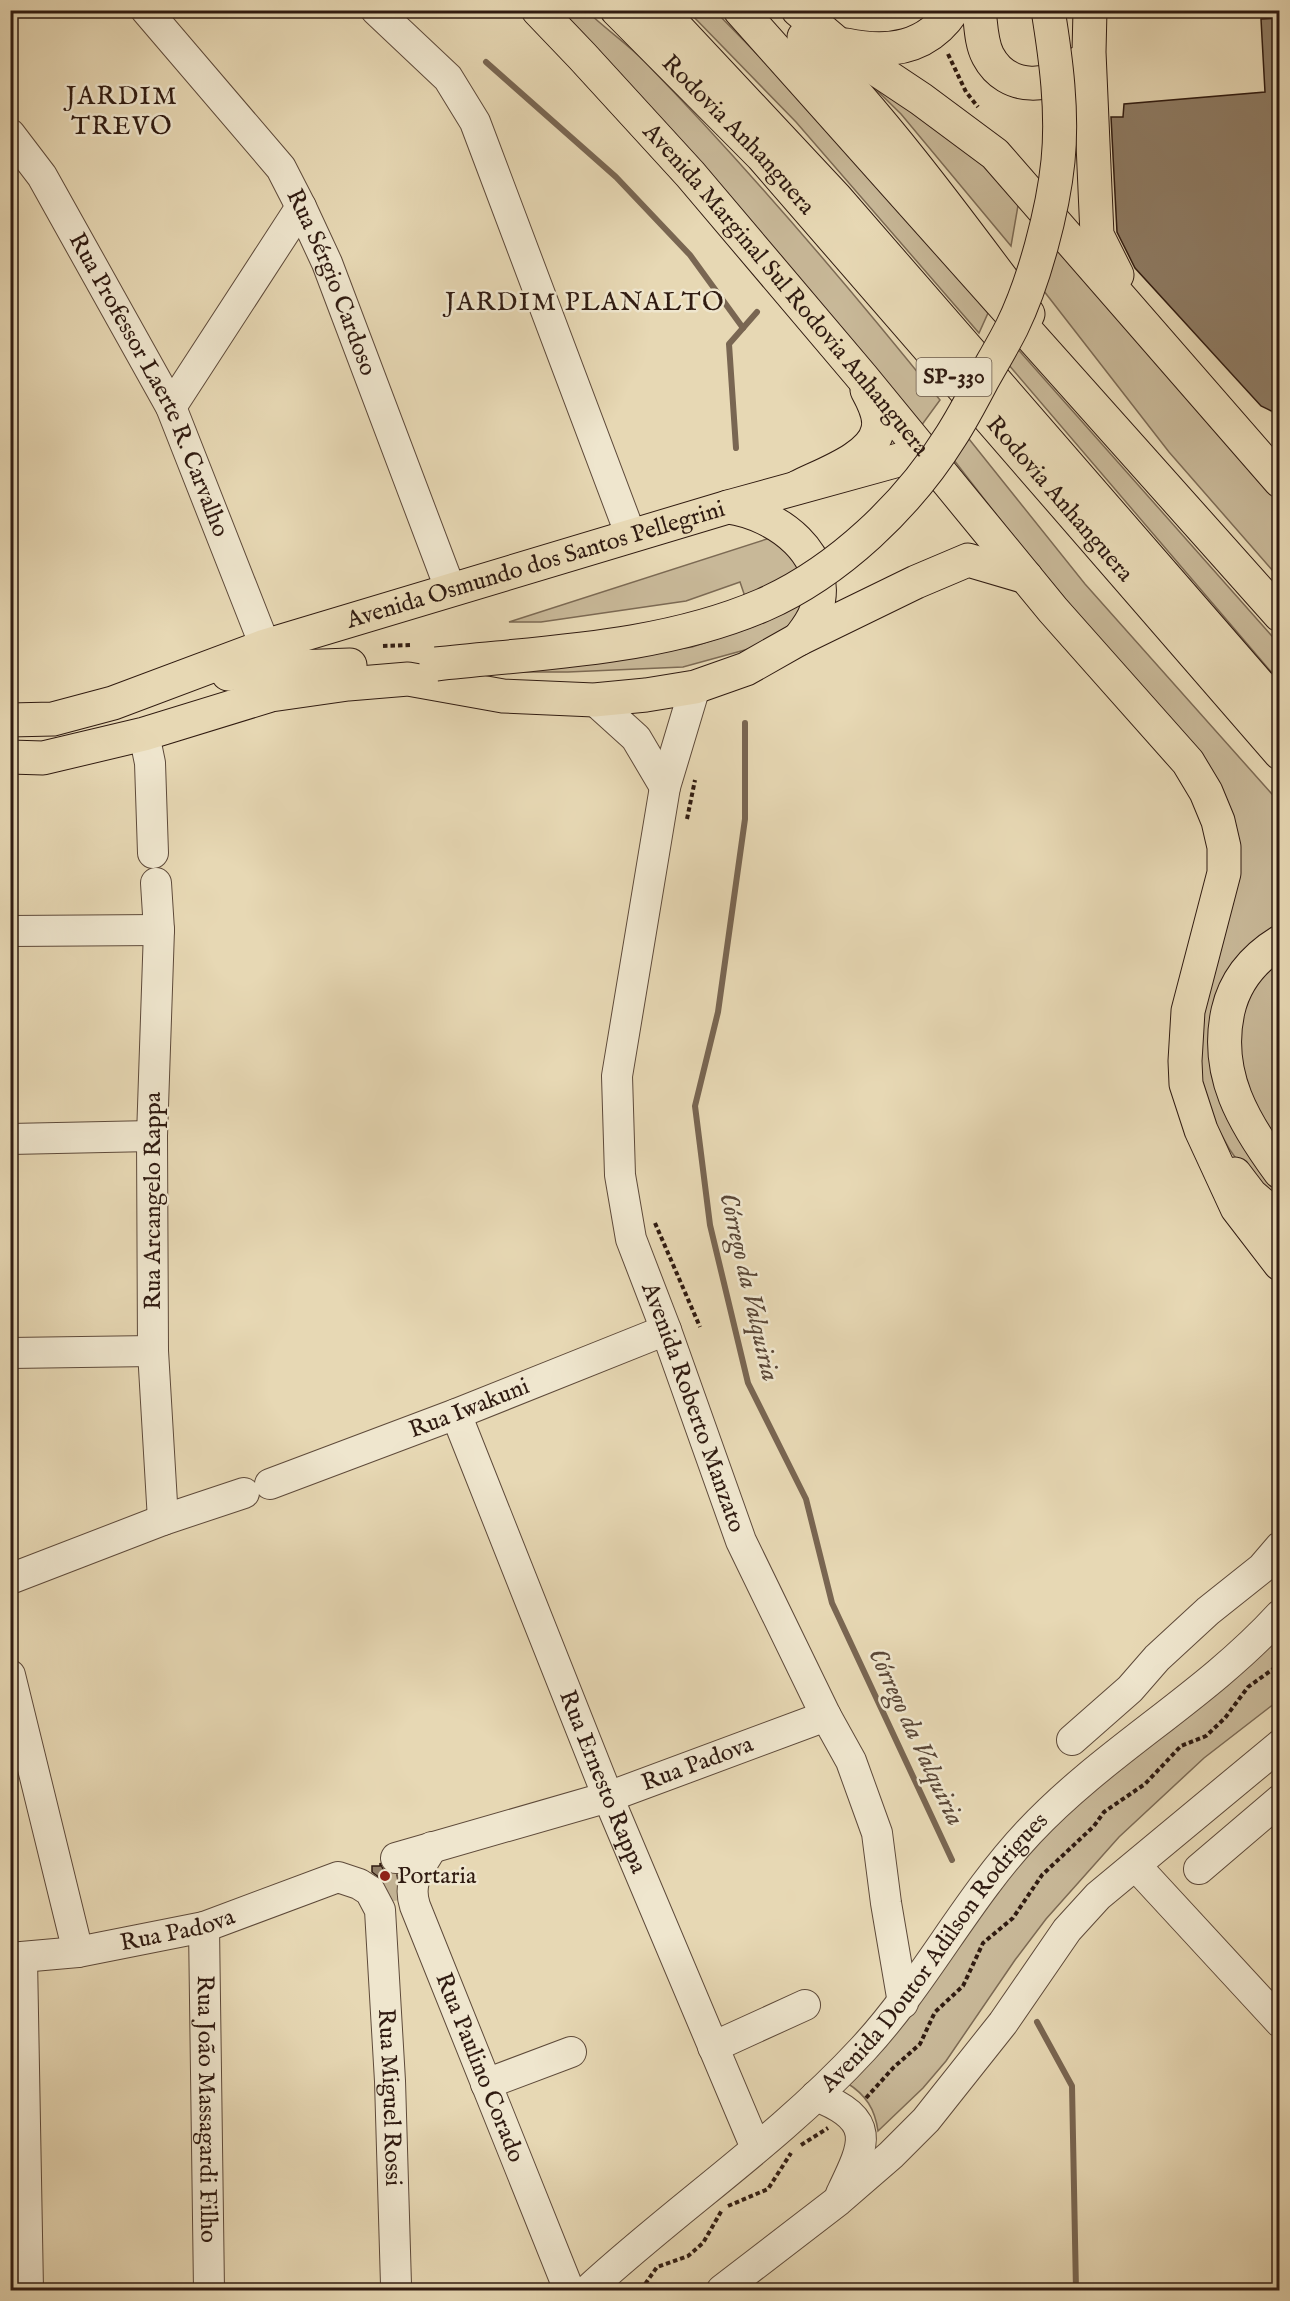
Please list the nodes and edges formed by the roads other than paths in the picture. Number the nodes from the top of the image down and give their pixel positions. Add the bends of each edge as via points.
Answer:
1 (146, 10) edge
2 (376, 10) edge
3 (538, 10) edge
4 (617, 10) edge
5 (660, 10) edge
6 (740, 10) edge
7 (778, 10) edge
8 (798, 10) edge
9 (953, 10) edge
10 (979, 10) edge
11 (1048, 10) edge
12 (1090, 10) edge
13 (837, 43) junction
14 (1089, 52) junction
15 (10, 134) edge
16 (302, 207) junction
17 (1153, 333) junction
18 (862, 377) junction
19 (171, 407) junction
20 (1109, 424) junction
21 (924, 453) junction
22 (1280, 481) edge
23 (798, 487) junction
24 (728, 507) junction
25 (631, 536) junction
26 (1231, 559) junction
27 (1026, 577) junction
28 (451, 591) junction
29 (1280, 608) edge
30 (1280, 615) edge
31 (800, 639) junction
32 (265, 646) junction
33 (424, 655) junction
34 (348, 684) junction
35 (694, 687) junction
36 (151, 688) junction
37 (594, 699) junction
38 (1280, 709) edge
39 (10, 720) edge
40 (144, 734) junction
41 (1280, 753) edge
42 (10, 757) edge
43 (665, 787) junction
44 (153, 853) dead end
45 (156, 883) dead end
46 (159, 930) junction
47 (10, 931) edge
48 (1280, 942) edge
49 (1201, 1130) junction
50 (152, 1136) junction
51 (10, 1139) edge
52 (1280, 1172) edge
53 (1280, 1220) edge
54 (1280, 1264) edge
55 (666, 1330) junction
56 (153, 1351) junction
57 (10, 1353) edge
58 (456, 1414) junction
59 (164, 1520) junction
60 (1280, 1547) edge
61 (10, 1579) edge
62 (1280, 1615) edge
63 (10, 1675) edge
64 (1130, 1689) junction
65 (826, 1716) junction
66 (1157, 1724) junction
67 (1072, 1740) dead end
68 (1280, 1745) edge
69 (1250, 1770) junction
70 (608, 1797) junction
71 (1280, 1799) edge
72 (1136, 1866) junction
73 (1199, 1869) dead end
74 (388, 1883) junction
75 (204, 1927) junction
76 (78, 1952) junction
77 (16, 1958) edge
78 (903, 2003) junction
79 (805, 2005) dead end
80 (1280, 2022) edge
81 (713, 2047) junction
82 (571, 2052) dead end
83 (486, 2084) junction
84 (816, 2096) junction
85 (756, 2148) junction
86 (839, 2200) junction
87 (396, 2285) dead end
88 (28, 2290) edge
89 (208, 2290) edge
90 (570, 2290) edge
91 (588, 2290) edge
92 (722, 2290) edge

1 - 16 street, Rua Sérgio Cardoso via 281,168
2 - 25 street via 448,78 475,122
3 - 18 main road, Avenida Marginal Sul Rodovia Anhanguera via 690,174
4 - 41 main road, Rodovia Anhanguera / SP-330 via 762,156
5 - 38 main road, Rodovia Anhanguera / SP-330 via 836,198
6 - 20 main road
7 - 20 main road via 851,89 963,226
8 - 13 main road
9 - 13 main road via 926,37 903,47 882,51
10 - 14 main road via 988,57 1012,79 1034,84 1057,80
11 - 33 main road, bridge via 1060,139 1052,200 1030,280 1013,325 951,436 873,531 800,585 728,619 607,645
12 - 14 main road
13 - 17 main road via 995,154
14 - 17 main road via 1097,235
15 - 19 street, Rua Professor Laerte R. Carvalho via 42,176
16 - 19 street
16 - 28 street, Rua Sérgio Cardoso via 327,263
17 - 22 main road
18 - 21 main road, Avenida Marginal Sul Rodovia Anhanguera
18 - 23 main road via 876,409 879,428 873,444 856,458
19 - 32 street, Rua Professor Laerte R. Carvalho
20 - 26 main road
21 - 23 main road, Avenida Osmundo dos Santos Pellegrini
21 - 27 main road, Avenida Marginal Sul Rodovia Anhanguera
23 - 24 main road, Avenida Osmundo dos Santos Pellegrini
24 - 25 main road, Avenida Osmundo dos Santos Pellegrini
24 - 31 main road via 745,509 771,520 810,555 817,574 818,601
25 - 28 main road, Avenida Osmundo dos Santos Pellegrini
26 - 29 main road
26 - 30 main road
27 - 31 main road via 968,560
27 - 49 main road, Avenida Marginal Sul Rodovia Anhanguera via 1188,762 1218,821 1224,873 1188,1011 1186,1037 1186,1084
28 - 32 main road, Avenida Osmundo dos Santos Pellegrini
31 - 35 main road via 746,669
32 - 36 main road, Avenida Osmundo dos Santos Pellegrini
33 - 34 main road
33 - 36 main road, Avenida Osmundo dos Santos Pellegrini via 267,668
34 - 37 main road via 408,679 503,696
34 - 40 main road via 271,695
35 - 37 main road
35 - 43 street, Avenida Roberto Manzato
36 - 39 main road, Avenida Osmundo dos Santos Pellegrini via 53,719
37 - 43 street via 636,738
40 - 42 main road via 43,758
40 - 44 street via 150,763
43 - 55 street, Avenida Roberto Manzato via 617,1076 620,1175 631,1239
45 - 46 street, Rua Arcangelo Rappa
46 - 47 street
46 - 50 street, Rua Arcangelo Rappa
48 - 52 main road via 1256,960 1240,979 1224,1028 1223,1050 1242,1114
49 - 53 main road via 1251,1195
49 - 54 main road via 1237,1208
50 - 51 street
50 - 56 street, Rua Arcangelo Rappa
55 - 58 street, Rua Iwakuni
55 - 65 street, Avenida Roberto Manzato via 741,1541
56 - 57 street
56 - 59 street, Rua Arcangelo Rappa
58 - 59 street, Rua Iwakuni
58 - 70 street, Rua Ernesto Rappa
59 - 61 street, Rua Iwakuni
60 - 64 street via 1262,1568 1157,1658
62 - 66 street, Avenida Doutor Adilson Rodrigues via 1226,1668
63 - 76 street
64 - 66 street
64 - 67 street
65 - 70 street, Rua Padova
65 - 78 street, Avenida Roberto Manzato via 851,1761 877,1833
66 - 78 street, Avenida Doutor Adilson Rodrigues via 1082,1782 1028,1833 985,1884
68 - 69 street
69 - 71 street
69 - 72 street
70 - 74 street, Rua Padova via 432,1847
70 - 81 street, Rua Ernesto Rappa
71 - 73 street
72 - 80 street
72 - 86 street via 1098,1896 1067,1930 1003,2023 926,2120
74 - 75 street, Rua Padova via 359,1884 338,1877
74 - 83 street, Rua Paulino Corado via 415,1906
74 - 87 street, Rua Miguel Rossi via 388,2035
75 - 76 street, Rua Padova
75 - 89 street, Rua João Massagardi Filho
76 - 77 street, Rua Padova
77 - 88 street
78 - 84 street, Avenida Doutor Adilson Rodrigues
79 - 81 street
81 - 85 street, Rua Ernesto Rappa
82 - 83 street
83 - 90 street, Rua Paulino Corado
84 - 85 street, Avenida Doutor Adilson Rodrigues
84 - 86 street via 849,2112 860,2129 861,2142 854,2167
85 - 91 street, Avenida Doutor Adilson Rodrigues
86 - 92 street

